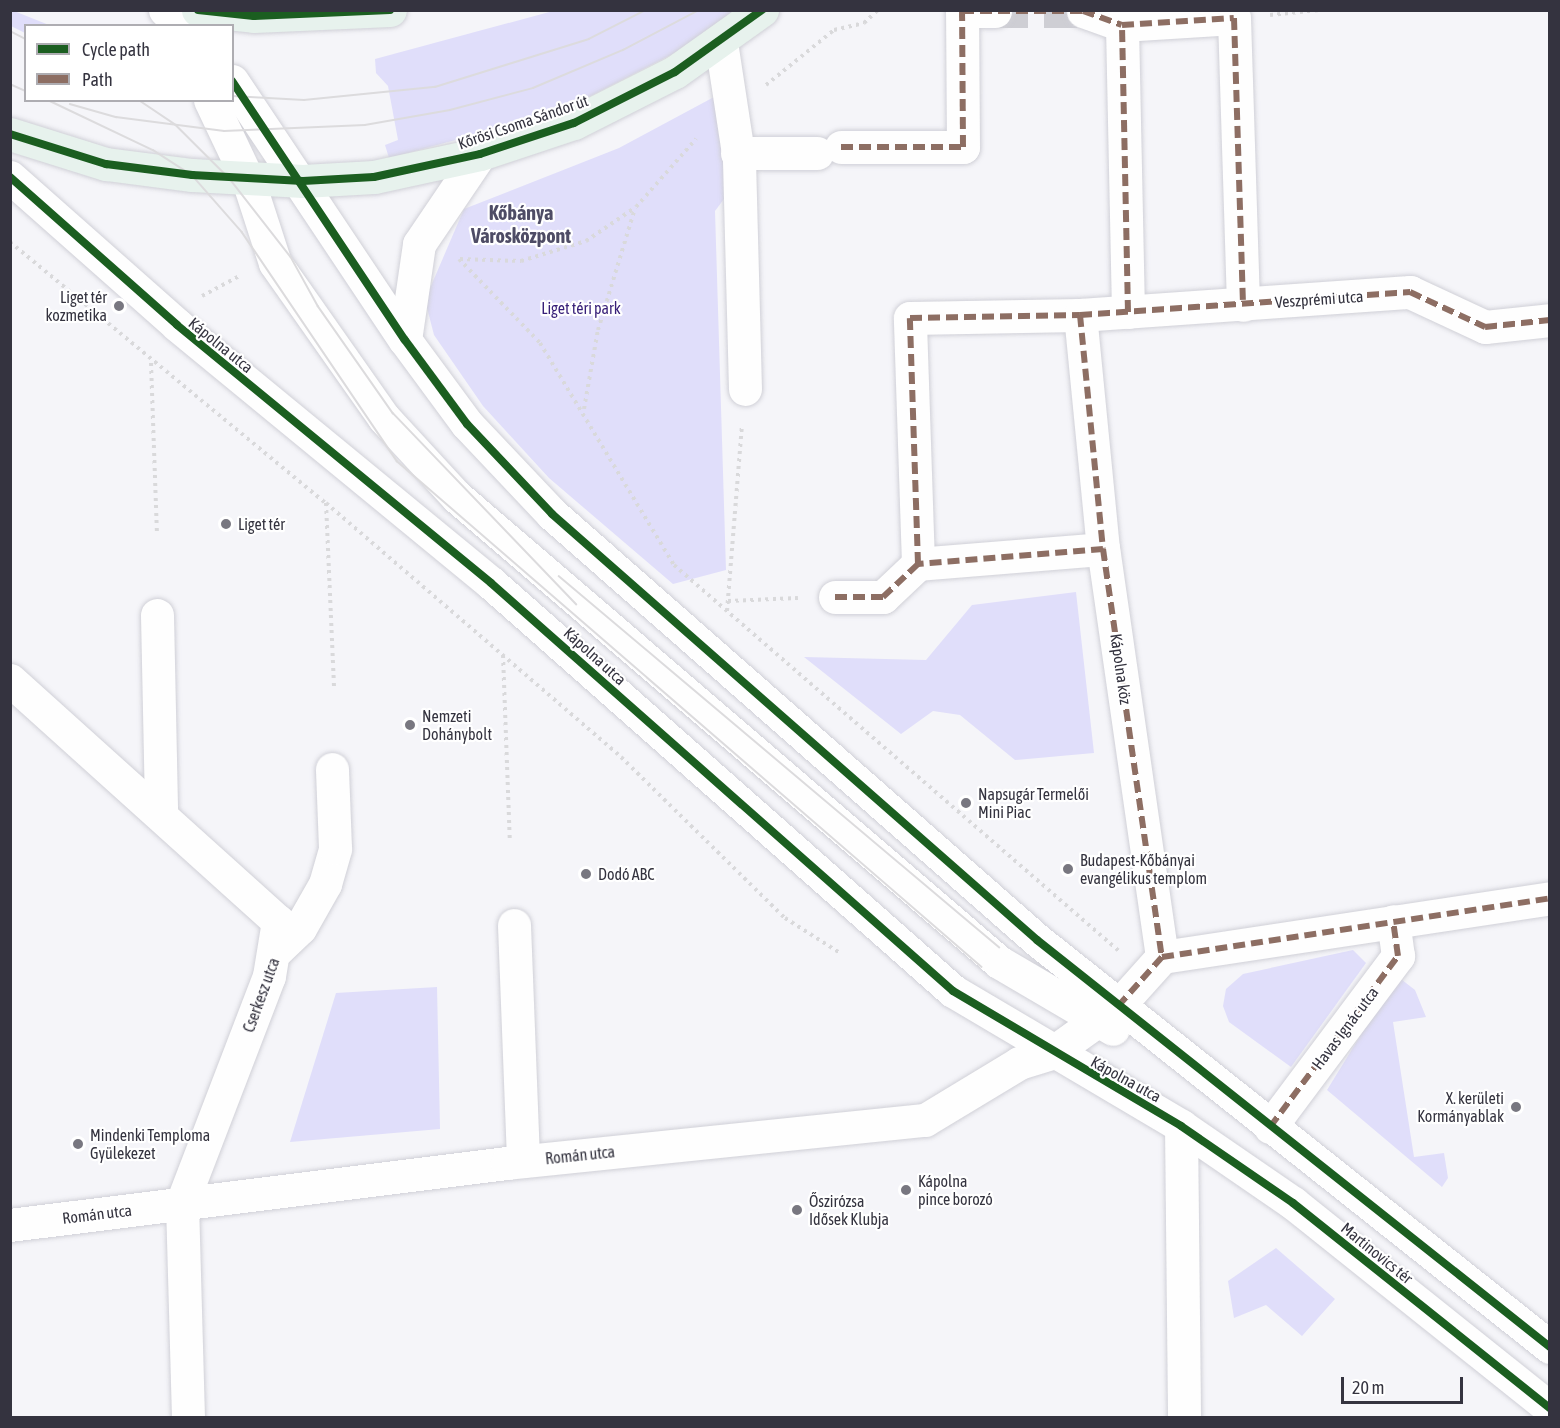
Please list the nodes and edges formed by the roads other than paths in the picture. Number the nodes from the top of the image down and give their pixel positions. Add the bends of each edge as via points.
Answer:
1 (163, 10) edge
2 (198, 10) edge
3 (390, 10) edge
4 (762, 10) edge
5 (995, 11) edge
6 (1083, 11) edge
7 (169, 24) edge
8 (183, 24) edge
9 (1122, 25) junction
10 (721, 42) junction
11 (234, 84) edge
12 (211, 102) edge
13 (10, 134) edge
14 (737, 153) junction
15 (480, 154) junction
16 (10, 177) edge
17 (248, 180) junction
18 (303, 181) junction
19 (1243, 305) junction
20 (1128, 312) junction
21 (1080, 315) junction
22 (1550, 320) edge
23 (405, 340) junction
24 (745, 389) road end
25 (1103, 549) junction
26 (918, 564) junction
27 (835, 597) road end
28 (157, 615) dead end
29 (10, 680) edge
30 (333, 769) dead end
31 (161, 814) junction
32 (1550, 898) edge
33 (1393, 921) junction
34 (514, 925) dead end
35 (277, 950) junction
36 (1155, 966) junction
37 (1108, 1012) junction
38 (1052, 1053) junction
39 (1181, 1126) junction
40 (1270, 1127) junction
41 (523, 1161) junction
42 (182, 1203) junction
43 (10, 1225) edge
44 (1550, 1347) edge
45 (1550, 1408) edge
46 (188, 1418) edge
47 (1184, 1418) edge

1 - 7 street
1 - 8 street
2 - 3 main road via 254,16
4 - 10 main road, Kőrösi Csoma Sándor út
5 - 14 street via 962,11 963,147
6 - 9 street
9 - 19 street via 1234,18
9 - 20 street
10 - 14 street
10 - 15 main road, Kőrösi Csoma Sándor út via 574,123
11 - 18 street, Kápolna utca
12 - 17 street, Kápolna utca
13 - 17 main road, Kőrösi Csoma Sándor út via 106,164
14 - 24 street
15 - 18 main road, Kőrösi Csoma Sándor út via 374,177
15 - 23 street via 419,244
16 - 38 street, Kápolna utca via 177,325 491,583 953,992
17 - 18 main road, Kőrösi Csoma Sándor út
17 - 37 street, Kápolna utca via 275,262 384,418 457,498 999,962
18 - 23 street, Kápolna utca
19 - 20 street, Veszprémi utca
19 - 22 street, Veszprémi utca via 1410,292 1485,327
20 - 21 street, Veszprémi utca
21 - 25 street, Kápolna köz
21 - 26 street, Veszprémi utca via 910,318
23 - 37 street, Kápolna utca via 467,424 552,514 1037,940
25 - 26 street
25 - 36 street, Kápolna köz
26 - 27 street via 883,597
28 - 31 street
29 - 31 street, Cserkesz utca
30 - 35 street via 335,848 326,884 300,928
31 - 35 street, Cserkesz utca via 278,921
32 - 33 street
33 - 36 street
33 - 40 street, Havas Ignác utca via 1398,956
34 - 41 street
35 - 42 street, Cserkesz utca
36 - 37 street
37 - 38 street, Román utca
37 - 40 street, Kápolna utca
38 - 39 street, Kápolna utca
38 - 41 street, Román utca via 1019,1063 925,1120
39 - 45 street, Martinovics tér via 1293,1203
39 - 47 street
40 - 44 street, Martinovics tér
41 - 42 street, Román utca
42 - 43 street, Román utca
42 - 46 street, Cserkesz utca

